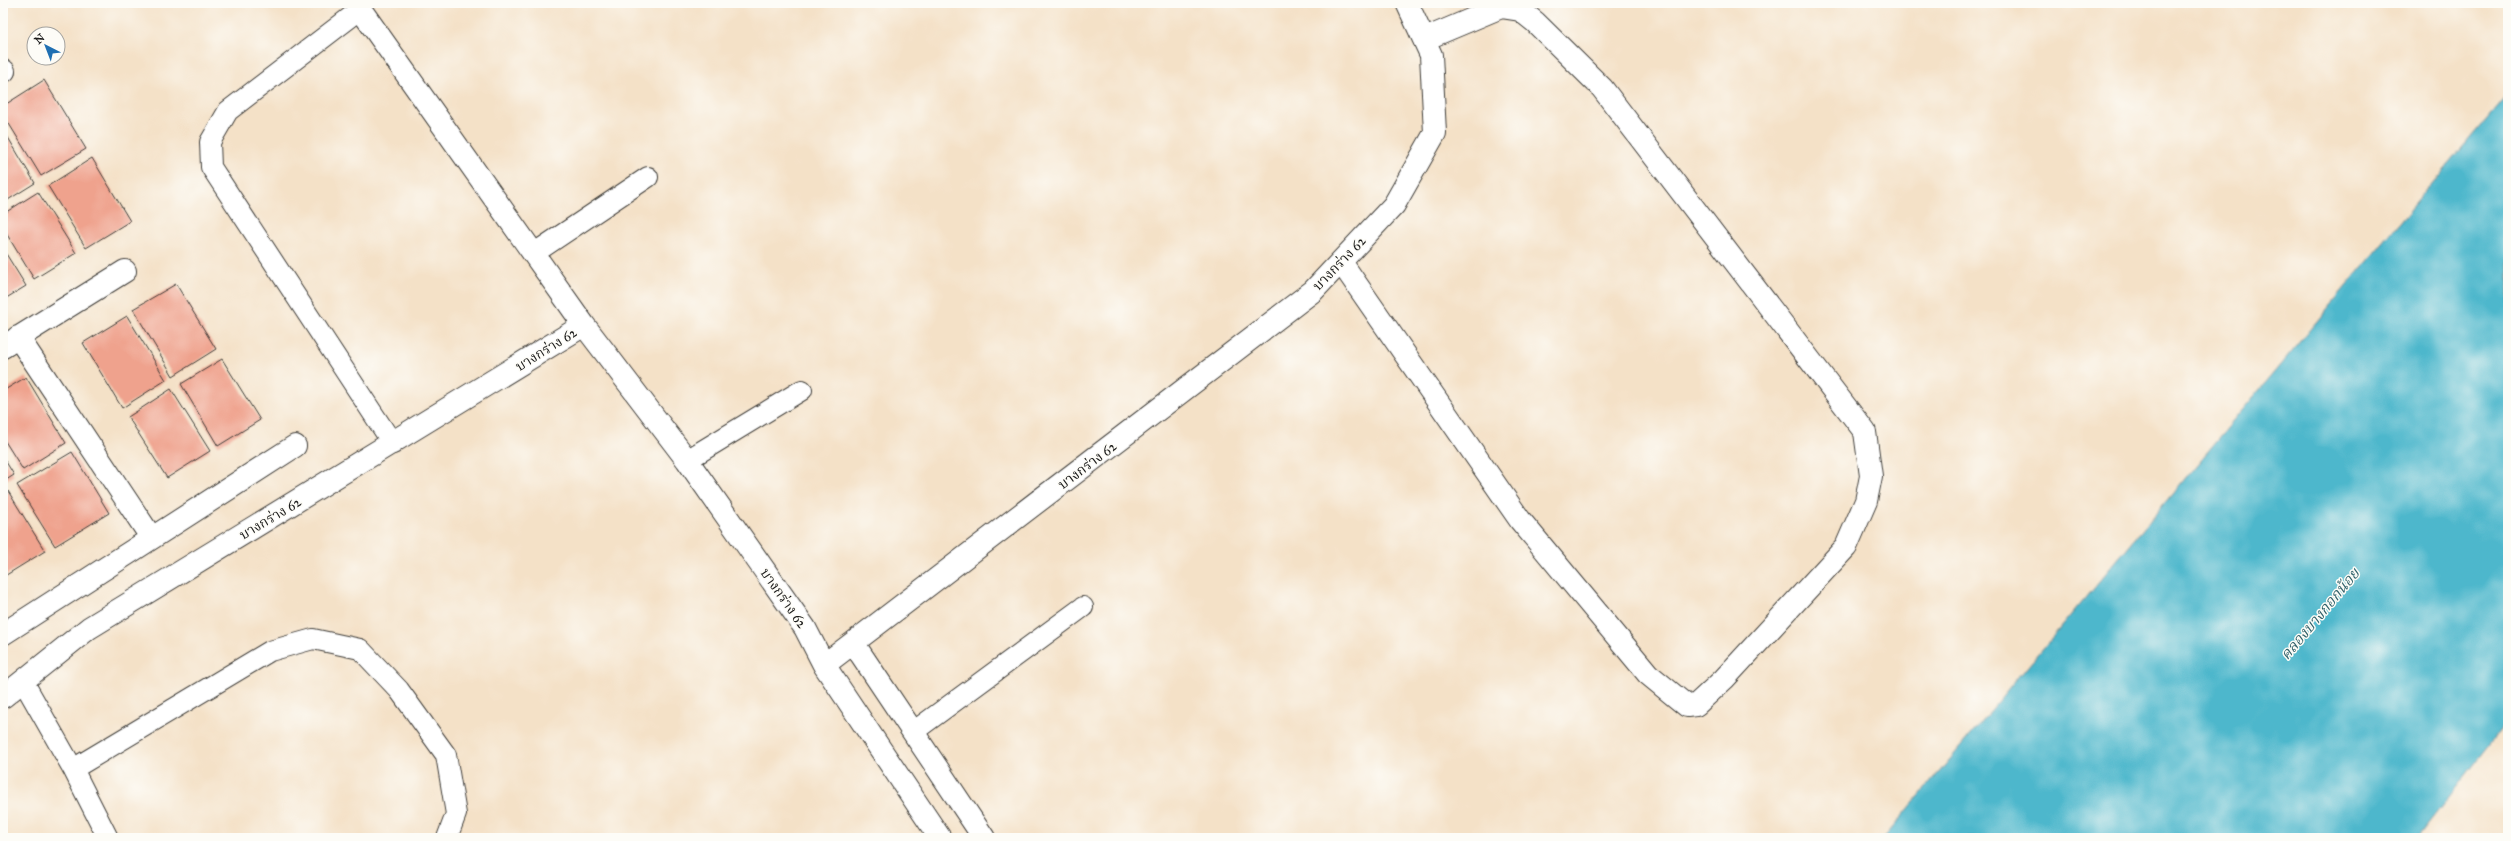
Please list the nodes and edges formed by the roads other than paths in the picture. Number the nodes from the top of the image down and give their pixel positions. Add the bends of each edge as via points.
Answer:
1 (1407, 3) edge
2 (358, 6) edge
3 (1425, 38) junction
4 (648, 176) dead end
5 (533, 254) junction
6 (1341, 262) junction
7 (125, 271) dead end
8 (584, 325) junction
9 (11, 342) edge
10 (802, 390) dead end
11 (393, 444) junction
12 (295, 446) dead end
13 (687, 460) junction
14 (151, 537) junction
15 (1083, 607) dead end
16 (3, 634) edge
17 (854, 644) junction
18 (824, 665) junction
19 (23, 681) junction
20 (3, 697) edge
21 (913, 732) junction
22 (73, 768) junction
23 (108, 838) edge
24 (447, 838) edge
25 (940, 838) edge
26 (984, 838) edge

1 - 3 street, บางกร่าง 62
2 - 5 street
2 - 11 lane via 228,111 210,142 211,167
3 - 6 street, บางกร่าง 62 via 1431,55 1435,133 1394,205
3 - 6 street via 1501,7 1520,10 1602,88 1865,432 1871,476 1866,501 1846,547 1724,679 1696,705 1687,706 1648,674 1520,520
4 - 5 lane
5 - 8 street
6 - 17 street, บางกร่าง 62 via 1313,291
7 - 9 street
8 - 11 street, บางกร่าง 62
8 - 13 street, บางกร่าง 62
9 - 14 street
10 - 13 lane
11 - 19 street, บางกร่าง 62 via 88,628
12 - 14 street
13 - 18 street, บางกร่าง 62 via 805,628
14 - 16 street
15 - 21 lane
17 - 18 street, บางกร่าง 62
17 - 21 street
18 - 25 street
19 - 20 street, บางกร่าง 62
19 - 22 lane
21 - 26 street
22 - 23 lane
22 - 24 lane via 270,651 313,639 360,649 399,690 446,755 456,814

